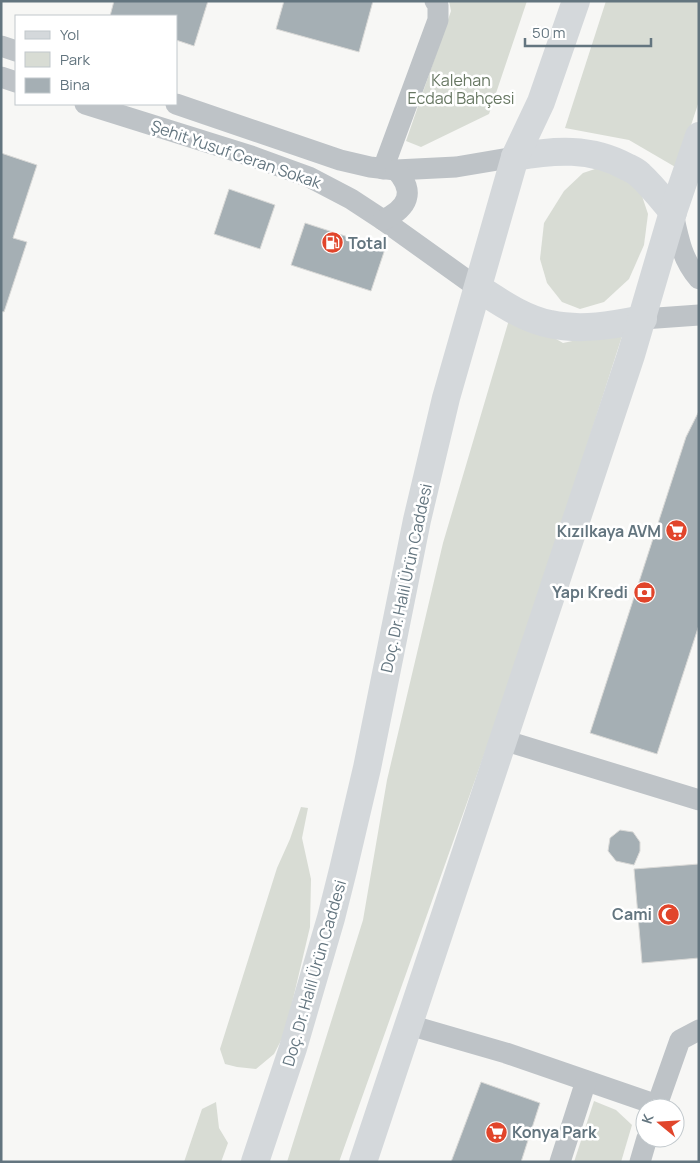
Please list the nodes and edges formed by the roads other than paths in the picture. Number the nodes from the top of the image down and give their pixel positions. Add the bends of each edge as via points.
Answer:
1 (435, 1) edge
2 (576, 1) edge
3 (1, 46) edge
4 (15, 51) edge
5 (1, 77) edge
6 (15, 82) edge
7 (88, 105) edge
8 (178, 105) edge
9 (699, 136) edge
10 (515, 158) junction
11 (390, 169) junction
12 (673, 212) junction
13 (383, 220) junction
14 (699, 279) edge
15 (478, 288) junction
16 (699, 315) edge
17 (643, 319) junction
18 (504, 740) junction
19 (699, 800) edge
20 (409, 1025) junction
21 (699, 1030) edge
22 (586, 1081) junction
23 (635, 1098) edge
24 (659, 1098) edge
25 (644, 1148) edge
26 (255, 1162) edge
27 (363, 1162) edge
28 (560, 1162) edge
29 (640, 1162) edge

1 - 11 street via 438,20
2 - 10 main road, Doç. Dr. Halil Ürün Caddesi via 541,102
3 - 4 street
5 - 6 street
7 - 13 street, Şehit Yusuf Ceran Sokak via 254,157 308,178 352,199
8 - 11 street, Şehit Yusuf Ceran Sokak via 340,160
9 - 12 main road
10 - 11 street, Şehit Yusuf Ceran Sokak via 456,167
10 - 12 main road via 562,151 588,152 614,159 639,174
10 - 15 main road, Doç. Dr. Halil Ürün Caddesi
11 - 13 street via 403,177 408,187 407,199 401,209
12 - 14 street via 684,256
12 - 17 main road
13 - 15 street, Şehit Yusuf Ceran Sokak
15 - 17 main road via 526,316 550,324 597,327
15 - 26 main road, Doç. Dr. Halil Ürün Caddesi via 427,477 361,795 331,918
16 - 17 street
17 - 18 main road
18 - 19 street
18 - 20 main road
20 - 22 street via 506,1053
20 - 27 main road
21 - 24 street via 680,1040
22 - 23 street
22 - 28 street
25 - 29 street

